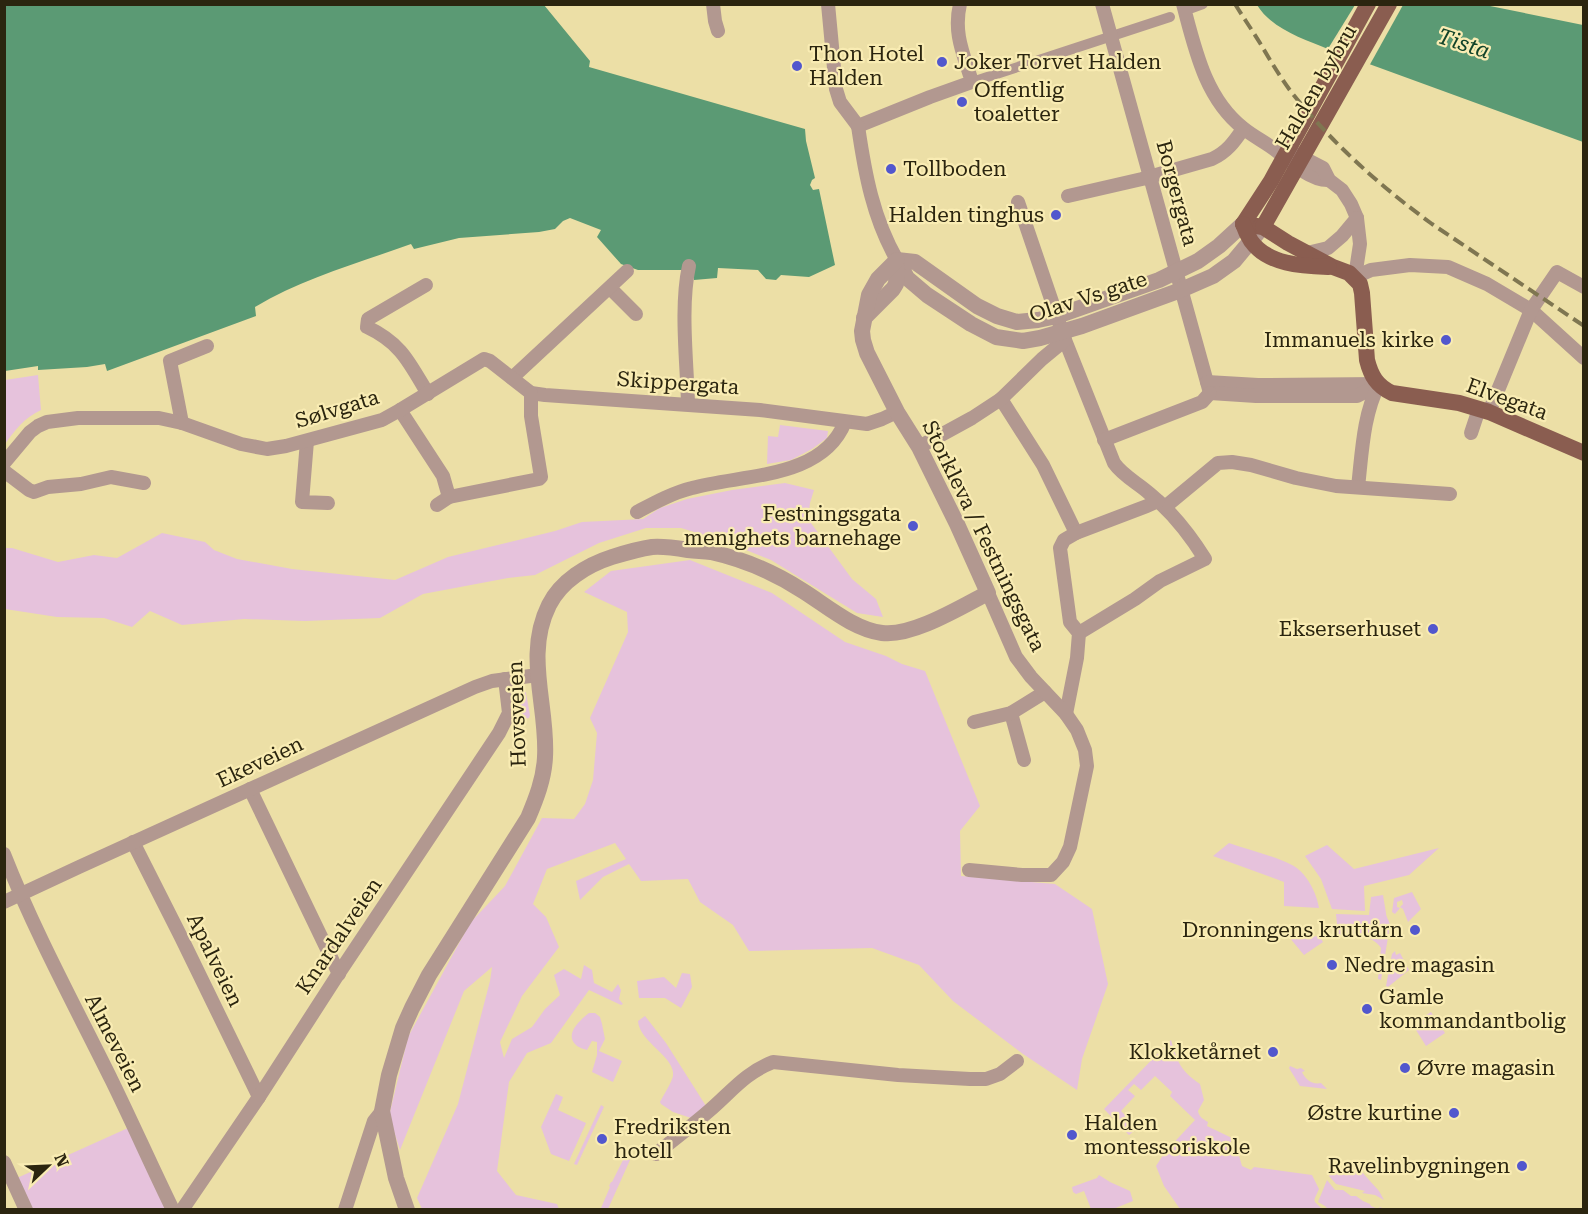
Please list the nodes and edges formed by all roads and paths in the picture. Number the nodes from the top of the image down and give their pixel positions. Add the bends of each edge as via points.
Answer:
1 (713, 4) edge
2 (828, 4) edge
3 (960, 4) edge
4 (1102, 4) edge
5 (1368, 4) edge
6 (1389, 4) edge
7 (1194, 6) edge
8 (1170, 16) dead end
9 (718, 30) dead end
10 (1111, 36) junction
11 (972, 82) junction
12 (858, 126) junction
13 (1243, 129) junction
14 (1150, 176) junction
15 (1277, 186) junction
16 (1068, 196) dead end
17 (1018, 202) dead end
18 (1357, 218) junction
19 (1243, 224) junction
20 (1263, 227) junction
21 (1251, 241) junction
22 (1307, 253) junction
23 (897, 260) junction
24 (689, 266) dead end
25 (1333, 267) junction
26 (627, 271) dead end
27 (1177, 272) junction
28 (1354, 277) junction
29 (426, 285) dead end
30 (1584, 287) edge
31 (610, 288) junction
32 (1181, 290) junction
33 (1531, 310) junction
34 (636, 314) dead end
35 (1057, 316) junction
36 (1064, 336) junction
37 (207, 346) dead end
38 (1584, 358) edge
39 (512, 378) junction
40 (1378, 384) junction
41 (1208, 388) junction
42 (531, 393) junction
43 (428, 394) junction
44 (1001, 399) junction
45 (688, 404) junction
46 (400, 410) junction
47 (1484, 411) junction
48 (897, 412) junction
49 (845, 422) junction
50 (182, 423) junction
51 (1471, 434) dead end
52 (1104, 440) junction
53 (307, 441) junction
54 (919, 447) junction
55 (1584, 453) edge
56 (4, 463) edge
57 (4, 471) edge
58 (144, 483) dead end
59 (1358, 487) junction
60 (1450, 494) dead end
61 (328, 503) dead end
62 (1161, 504) junction
63 (637, 512) dead end
64 (1076, 533) junction
65 (988, 594) junction
66 (1079, 633) junction
67 (538, 675) junction
68 (505, 679) junction
69 (1044, 692) junction
70 (1011, 713) junction
71 (1066, 714) junction
72 (974, 722) dead end
73 (1024, 760) dead end
74 (250, 789) junction
75 (133, 842) junction
76 (4, 854) edge
77 (969, 870) dead end
78 (21, 895) junction
79 (4, 902) edge
80 (339, 974) junction
81 (1017, 1061) dead end
82 (259, 1097) junction
83 (382, 1111) junction
84 (656, 1154) dead end
85 (4, 1162) edge
86 (26, 1209) edge
87 (172, 1209) edge
88 (183, 1209) edge
89 (345, 1209) edge
90 (407, 1209) edge

1 - 9 street
2 - 12 street via 836,89 840,102
3 - 11 street via 959,40
4 - 10 street, Borgergata
5 - 15 main road, Halden bybru
6 - 15 main road, Halden bybru
7 - 13 street via 1195,52 1211,89
8 - 10 street
10 - 11 street
10 - 14 street, Borgergata
11 - 12 street
12 - 23 street via 875,210
13 - 14 street via 1233,145 1220,155
13 - 18 street via 1323,168 1352,204
14 - 16 street
14 - 27 street, Borgergata
15 - 19 main road, Olav Vs gate
15 - 20 main road, Olav Vs gate
17 - 35 street
18 - 22 street via 1328,248
18 - 28 street via 1360,244
19 - 20 main road
19 - 21 main road
19 - 27 street, Olav Vs gate via 1219,246
20 - 21 street, Olav Vs gate
20 - 22 main road
21 - 25 main road via 1274,258 1301,266
21 - 32 street, Olav Vs gate via 1234,261 1213,276
22 - 25 main road
23 - 35 street, Olav Vs gate via 915,262 997,316 1017,322
23 - 36 street, Olav Vs gate via 907,278 996,338 1023,341
23 - 48 street, Storkleva / Festningsgata via 869,295 862,340
24 - 45 street via 685,282
25 - 28 main road
26 - 31 street
27 - 32 street, Borgergata
27 - 35 street, Olav Vs gate
28 - 33 street via 1371,270 1410,265 1448,267
28 - 40 main road via 1362,293 1367,360
29 - 43 street via 368,319 366,327 405,355
30 - 33 street via 1557,272
31 - 34 street
31 - 39 street
32 - 36 street, Olav Vs gate
32 - 41 street, Borgergata
33 - 38 street
33 - 47 street
35 - 36 street
36 - 44 street
36 - 52 street
37 - 50 street via 170,361
39 - 42 street
39 - 43 street, Sølvgata via 484,359
40 - 41 street via 1357,396 1256,396
40 - 47 main road, Elvegata via 1392,393 1459,403
40 - 59 street via 1371,399
41 - 52 street via 1202,402
42 - 45 street, Skippergata
42 - 46 street via 542,477 443,501 443,476
43 - 46 street, Sølvgata
44 - 54 street
44 - 64 street via 1043,465
45 - 49 street, Skippergata
46 - 53 street, Sølvgata via 382,420
47 - 51 street
47 - 55 main road, Elvegata
48 - 49 street, Skippergata via 867,424
48 - 54 street, Storkleva / Festningsgata
49 - 63 street via 842,432 812,460 769,474 693,487
50 - 53 street, Sølvgata via 253,447 267,449
50 - 56 street, Sølvgata via 133,417 47,422 30,432
52 - 62 street via 1118,469
53 - 61 street via 302,502
54 - 65 street, Storkleva / Festningsgata
57 - 58 street via 34,492 111,477
59 - 60 street
59 - 62 street via 1336,486 1232,462 1218,463
62 - 64 street
62 - 66 street via 1193,539 1205,559 1160,581
64 - 66 street via 1064,540 1060,548 1070,622
65 - 67 street, Hovsveien via 925,624 884,634 850,622 779,577 749,564 710,552 651,547 591,565 561,587 549,605 538,637
65 - 69 street, Storkleva / Festningsgata via 1016,657
66 - 71 street
67 - 68 street, Ekeveien
67 - 83 street, Hovsveien via 545,757 538,794 528,818 453,934 412,1008 388,1075
68 - 74 street, Ekeveien via 475,687
68 - 80 street, Knardalveien via 507,719
69 - 70 street
69 - 71 street, Storkleva / Festningsgata
70 - 72 street
70 - 73 street
71 - 77 street, Storkleva / Festningsgata via 1077,730 1087,766 1070,847 1063,862 1051,875
74 - 75 street, Ekeveien
74 - 80 street
75 - 78 street, Ekeveien
75 - 82 street, Apalveien
76 - 78 street, Almeveien
78 - 79 street, Ekeveien
78 - 87 street, Almeveien
80 - 82 street, Knardalveien
81 - 84 street via 986,1079 898,1075 773,1062 746,1077
82 - 88 street, Knardalveien
83 - 89 street via 374,1121
83 - 90 street, Hovsveien
85 - 86 street

